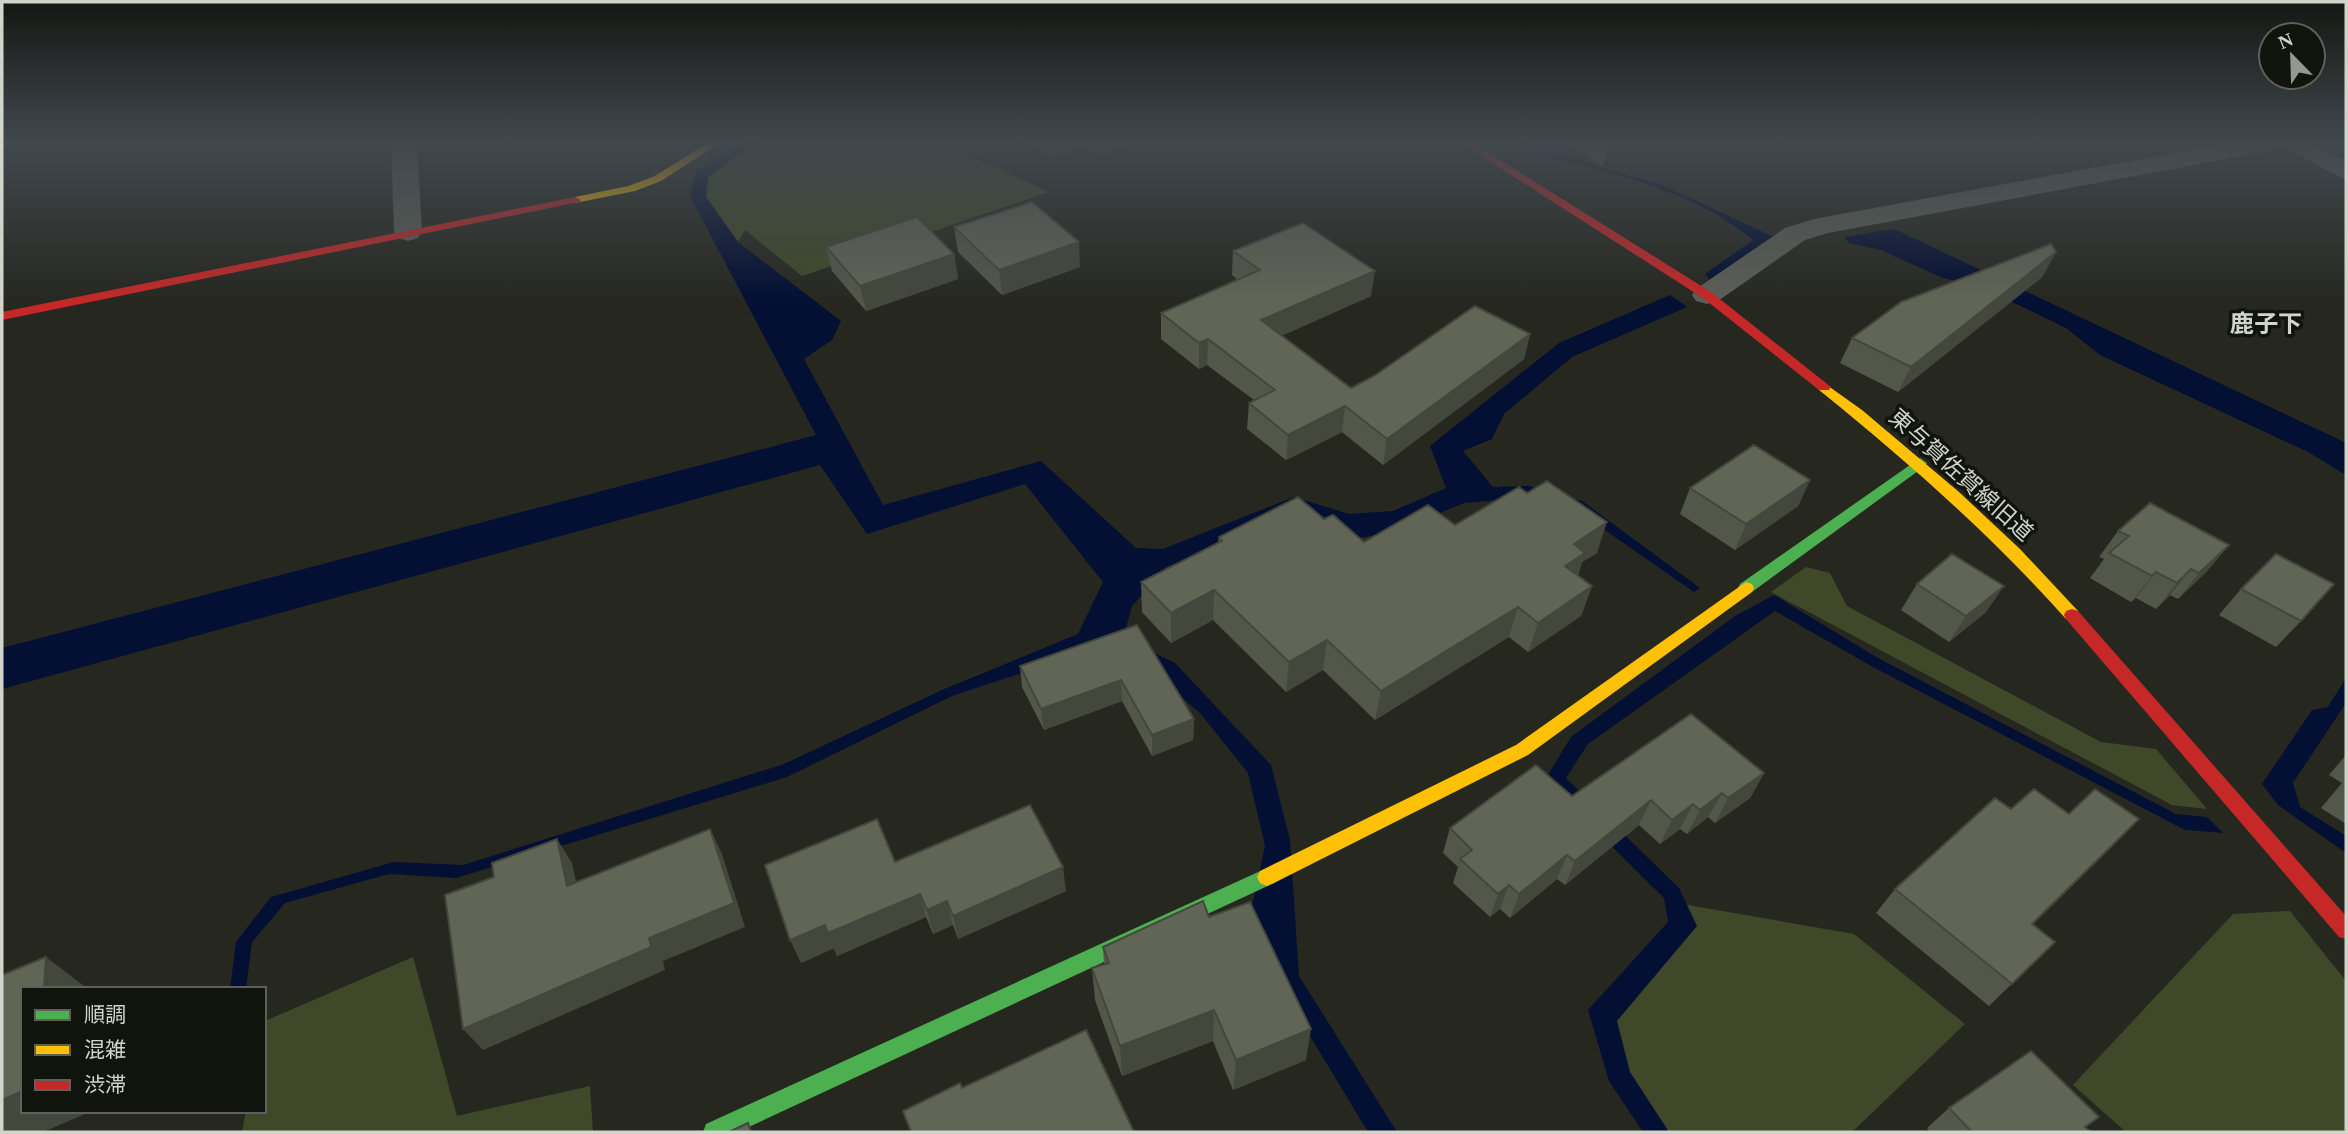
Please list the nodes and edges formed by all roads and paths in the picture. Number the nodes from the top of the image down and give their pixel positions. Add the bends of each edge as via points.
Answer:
1 (406, 196) edge
2 (595, 196) edge
3 (1550, 196) edge
4 (1992, 196) edge
5 (408, 232) junction
6 (1707, 295) junction
7 (2, 316) edge
8 (1920, 463) junction
9 (2346, 930) edge
10 (714, 1132) edge

1 - 5 street
2 - 5 street
3 - 6 street, 東与賀佐賀線旧道
4 - 6 street via 1796,234
5 - 7 street
6 - 8 street, 東与賀佐賀線旧道
8 - 9 street, 東与賀佐賀線旧道 via 2038,576
8 - 10 street via 1522,750 1241,890

